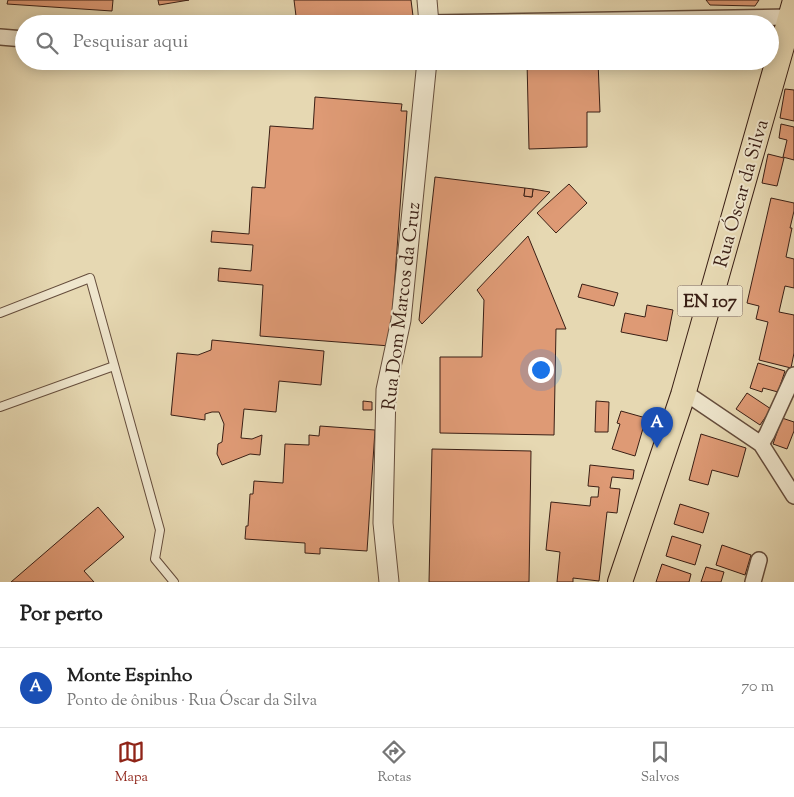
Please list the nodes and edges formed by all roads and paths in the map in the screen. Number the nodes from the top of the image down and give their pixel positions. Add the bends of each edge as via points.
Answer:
1 (426, 0) edge
2 (792, 10) edge
3 (428, 15) edge
4 (652, 15) edge
5 (0, 37) edge
6 (15, 38) edge
7 (779, 56) edge
8 (426, 70) edge
9 (775, 70) edge
10 (0, 313) edge
11 (114, 366) junction
12 (794, 375) edge
13 (683, 395) junction
14 (0, 407) edge
15 (761, 444) junction
16 (794, 496) edge
17 (759, 560) dead end
18 (174, 582) edge
19 (389, 582) edge
20 (620, 582) edge
21 (753, 582) edge

1 - 3 street
2 - 4 street
2 - 7 main road, Rua Óscar da Silva / EN 107
5 - 6 street
8 - 19 street, Rua Dom Marcos da Cruz via 401,320 386,390 383,523
9 - 13 main road, Rua Óscar da Silva / EN 107
10 - 11 lane via 90,278
11 - 14 lane
11 - 18 lane via 160,530 155,559
12 - 15 street
13 - 15 street via 693,398
13 - 20 main road, Rua Óscar da Silva / EN 107
15 - 16 street
17 - 21 street

